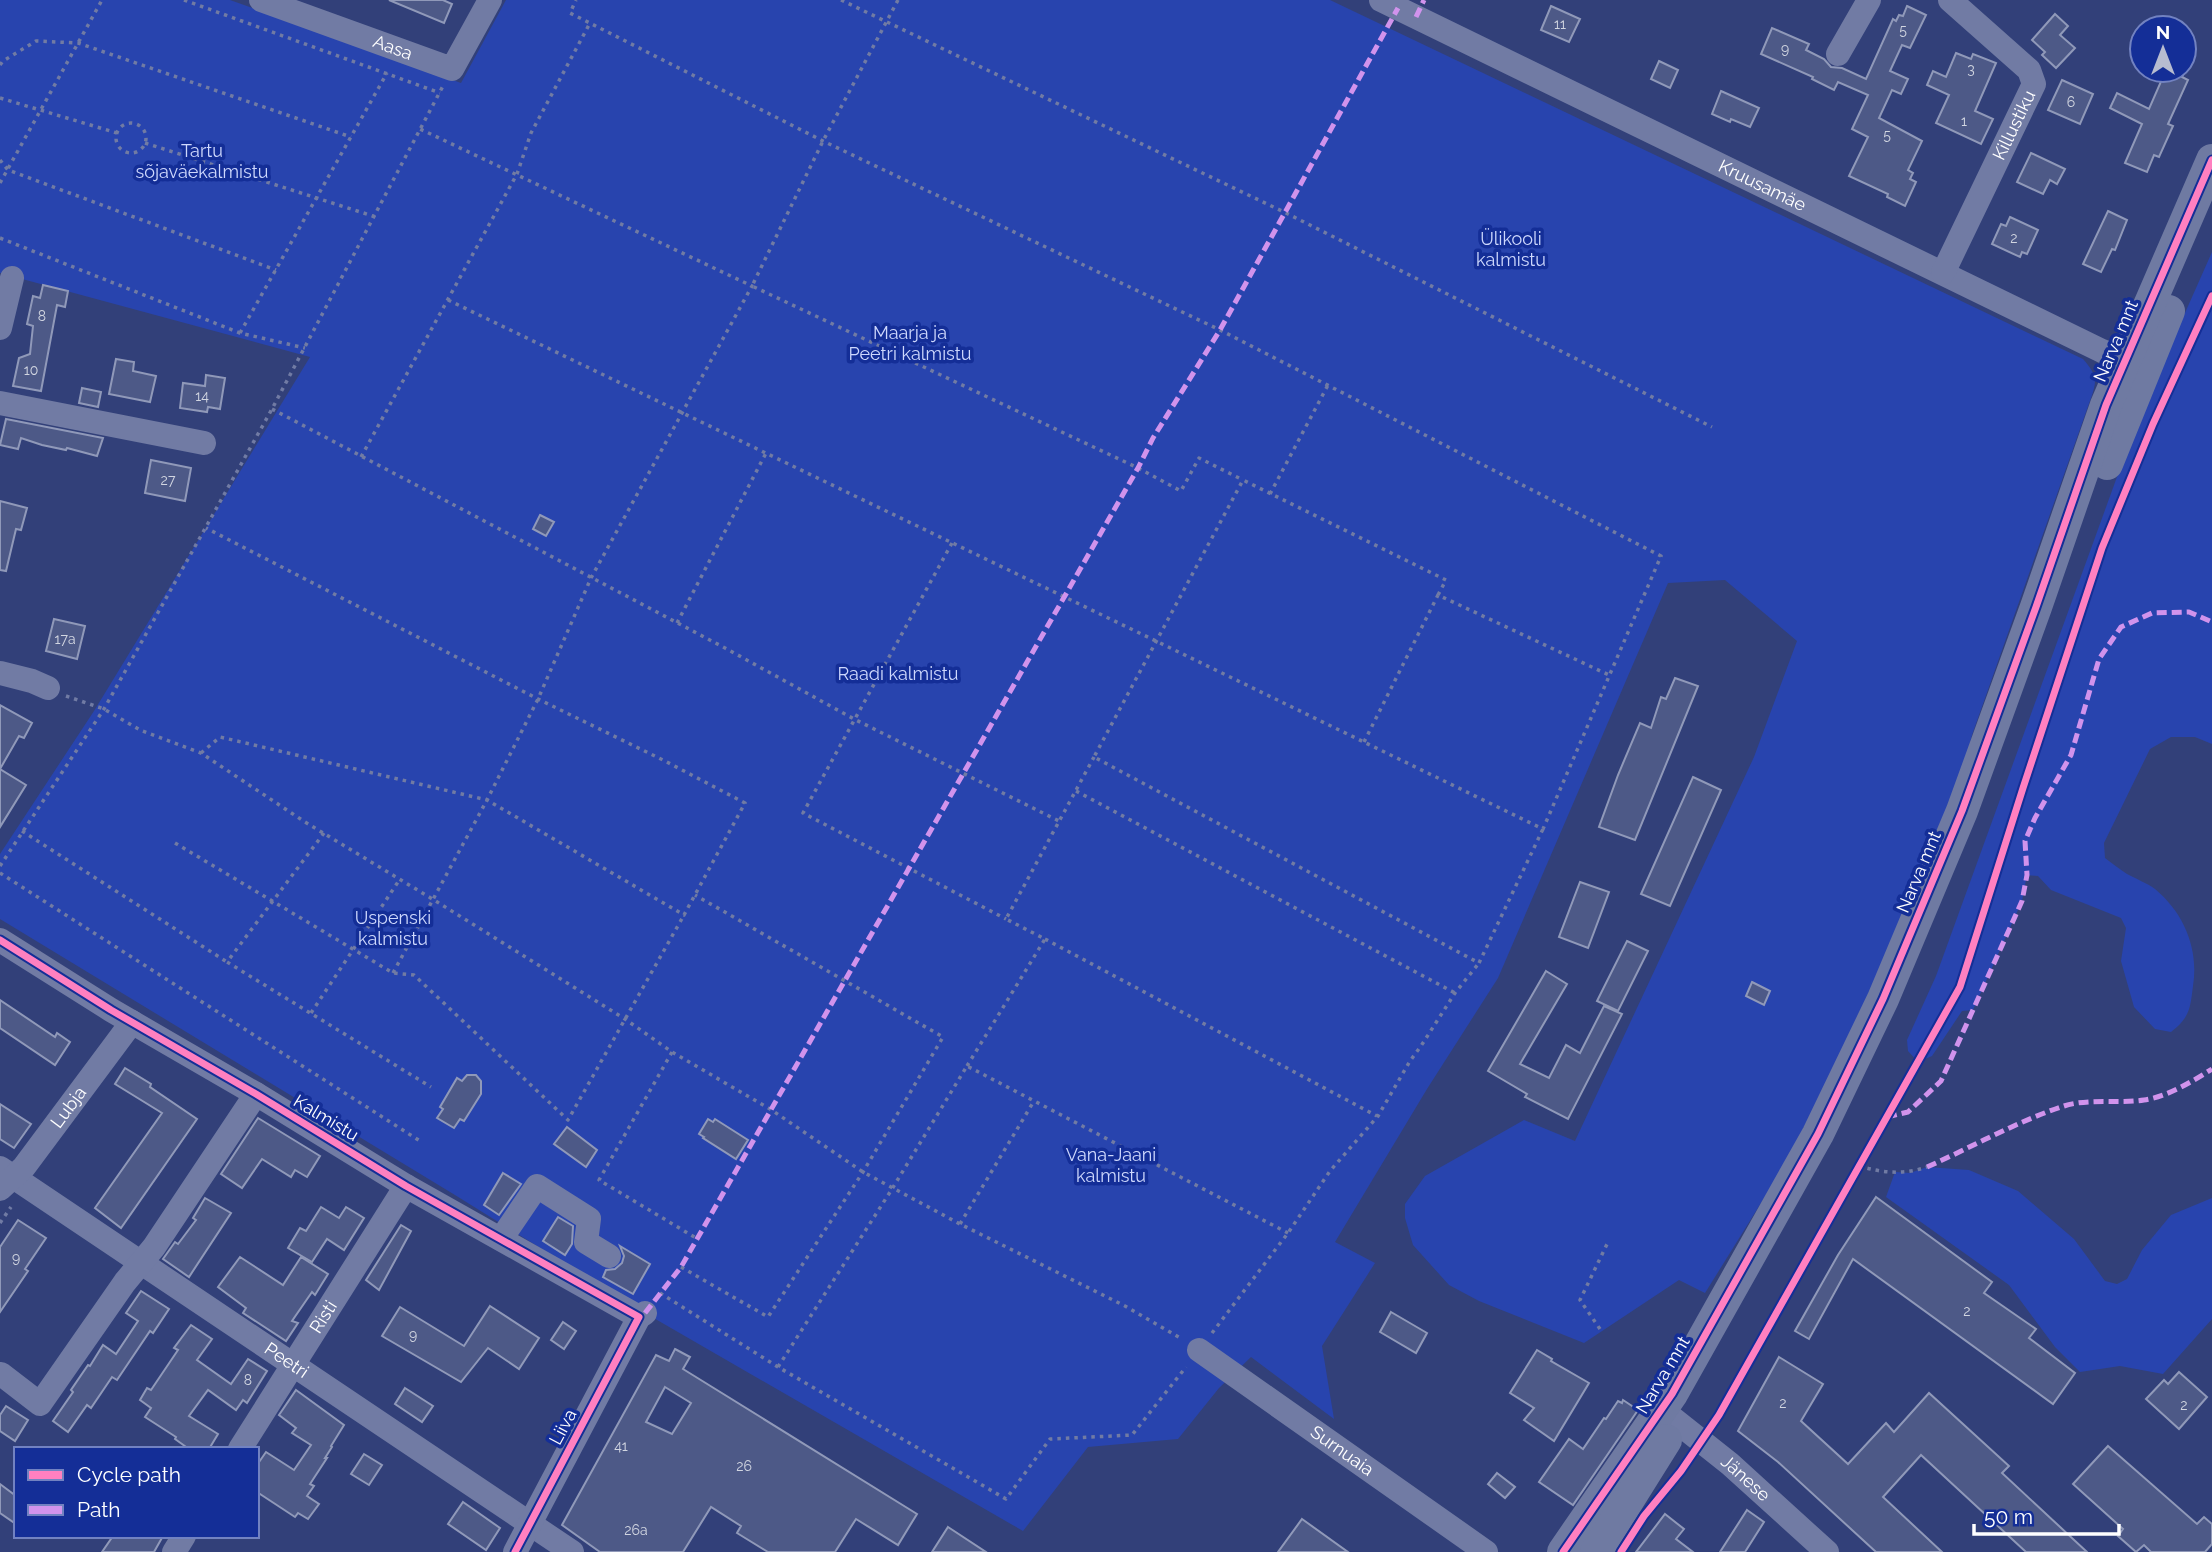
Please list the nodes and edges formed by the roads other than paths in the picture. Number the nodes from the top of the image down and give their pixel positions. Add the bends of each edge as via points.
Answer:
1 (261, 0) edge
2 (490, 0) edge
3 (1869, 0) edge
4 (1950, 0) edge
5 (1394, 3) edge
6 (1838, 54) dead end
7 (2212, 160) edge
8 (2212, 214) edge
9 (1942, 273) junction
10 (12, 278) dead end
11 (0, 328) edge
12 (2135, 364) junction
13 (0, 403) edge
14 (204, 443) dead end
15 (0, 673) edge
16 (48, 688) road end
17 (0, 940) edge
18 (132, 1022) junction
19 (256, 1094) junction
20 (4, 1178) edge
21 (406, 1186) junction
22 (501, 1239) junction
23 (609, 1256) dead end
24 (141, 1263) junction
25 (648, 1308) joint
26 (1199, 1350) road end
27 (293, 1365) junction
28 (1, 1374) edge
29 (1670, 1416) junction
30 (241, 1447) edge
31 (530, 1524) junction
32 (515, 1552) edge
33 (572, 1552) edge
34 (1486, 1552) edge
35 (1563, 1552) edge
36 (1596, 1552) edge
37 (1828, 1552) edge

1 - 2 street, Aasa via 452,69
3 - 6 street
4 - 9 street, Killustiku via 2029,70 2034,84
5 - 9 street, Kruusamäe
7 - 12 main road, Narva mnt
8 - 12 main road, Narva mnt
9 - 12 street, Kruusamäe
10 - 11 street
12 - 29 main road, Narva mnt via 2106,405 1962,811 1883,999 1818,1134
13 - 14 street
15 - 16 street
17 - 18 street, Kalmistu
18 - 19 street, Kalmistu
18 - 20 street, Lubja via 24,1167
19 - 21 street, Kalmistu
19 - 24 street
20 - 24 street, Peetri
21 - 22 street, Kalmistu
21 - 27 street, Risti
22 - 23 street via 537,1186 589,1219 586,1242
22 - 25 street, Kalmistu
24 - 27 street, Peetri
24 - 28 street via 40,1404
25 - 31 street, Liiva
26 - 34 street, Surnuaia
27 - 30 street, Risti
27 - 31 street, Peetri
29 - 35 main road, Narva mnt
29 - 36 main road, Narva mnt
29 - 37 street, Jänese
31 - 32 street, Liiva
31 - 33 street, Peetri

